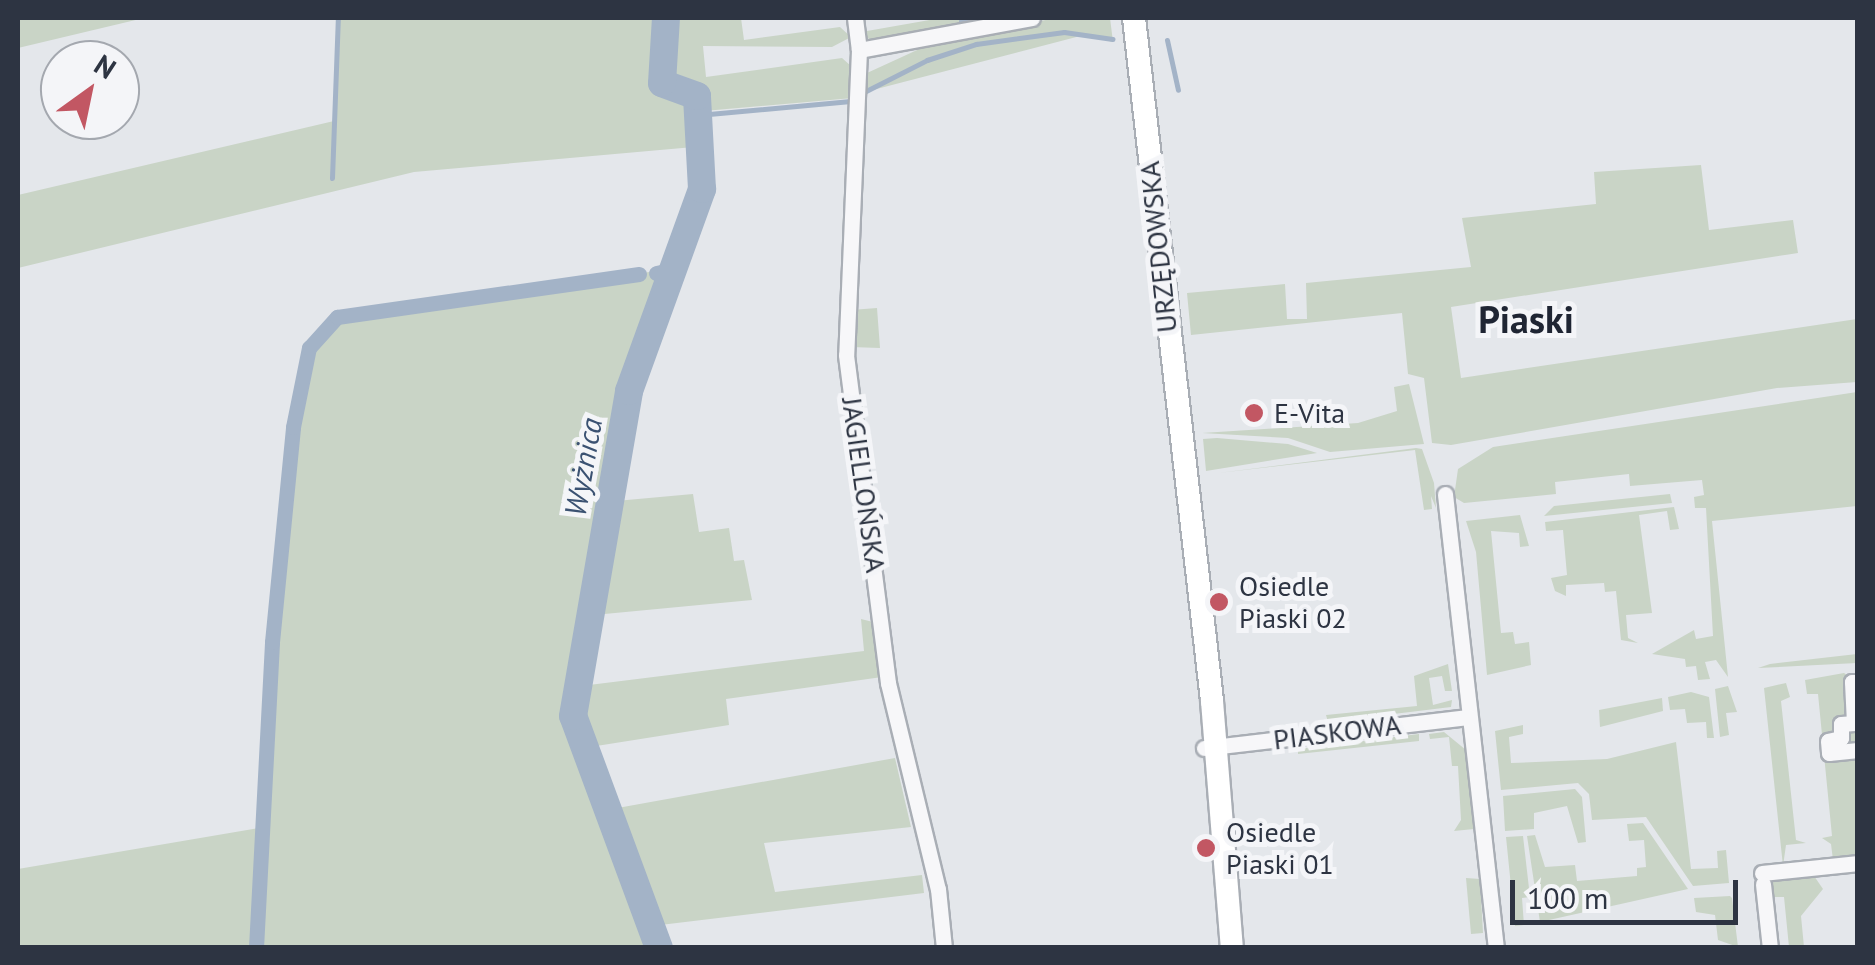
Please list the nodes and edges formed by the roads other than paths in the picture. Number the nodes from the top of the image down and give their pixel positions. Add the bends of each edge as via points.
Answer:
1 (855, 18) edge
2 (1032, 18) edge
3 (1134, 18) edge
4 (859, 50) junction
5 (1445, 494) dead end
6 (1858, 682) edge
7 (1475, 722) junction
8 (1211, 747) junction
9 (1858, 750) edge
10 (1858, 864) edge
11 (944, 948) edge
12 (1232, 948) edge
13 (1496, 948) edge
14 (1770, 948) edge

1 - 4 street, JAGIELLOŃSKA
2 - 4 street
3 - 8 street, URZĘDOWSKA via 1182,477 1180,522
4 - 11 street, JAGIELLOŃSKA via 846,355 888,683 935,874
5 - 7 street
6 - 9 street via 1852,682 1854,724 1841,724 1842,738 1828,741 1830,753
7 - 8 street, PIASKOWA
7 - 13 street
8 - 12 street, URZĘDOWSKA
10 - 14 street via 1762,879

